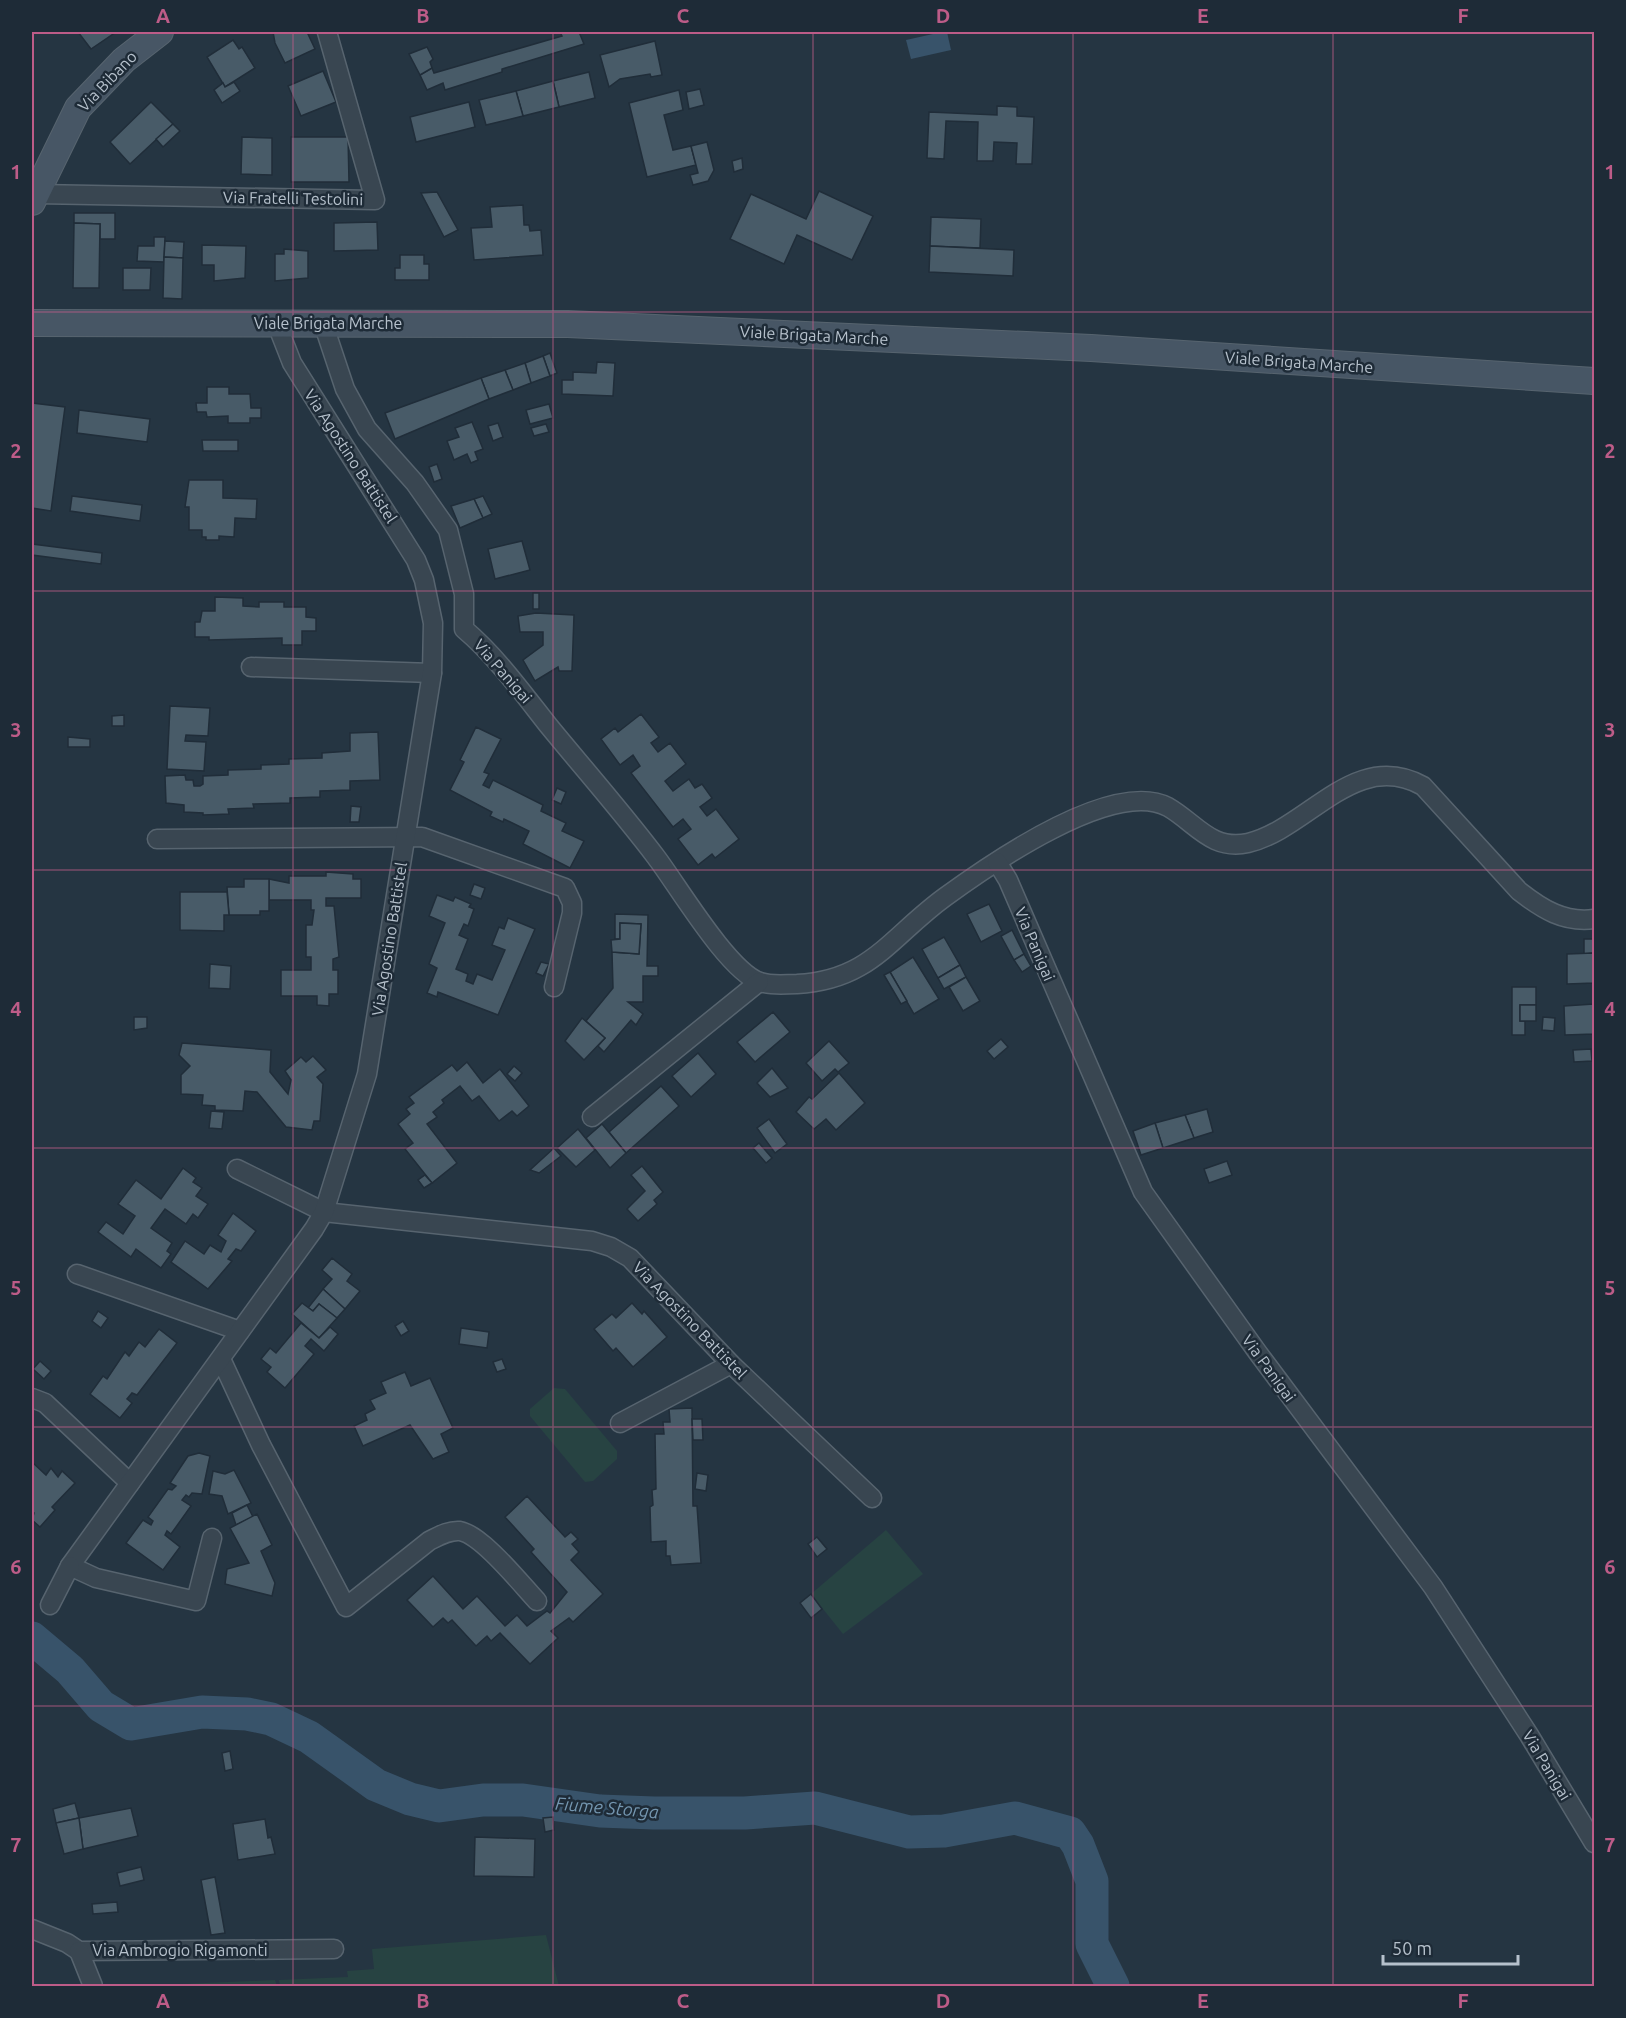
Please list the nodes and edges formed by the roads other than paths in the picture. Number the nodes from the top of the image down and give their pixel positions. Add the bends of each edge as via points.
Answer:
1 (160, 32) edge
2 (327, 32) edge
3 (34, 198) edge
4 (36, 322) edge
5 (280, 323) junction
6 (323, 323) junction
7 (1594, 381) edge
8 (433, 623) junction
9 (464, 629) junction
10 (251, 667) dead end
11 (432, 673) junction
12 (158, 839) dead end
13 (405, 839) junction
14 (997, 862) junction
15 (1594, 919) edge
16 (759, 982) junction
17 (554, 987) dead end
18 (592, 1118) dead end
19 (237, 1168) dead end
20 (324, 1212) junction
21 (77, 1274) dead end
22 (240, 1331) junction
23 (220, 1359) junction
24 (731, 1364) junction
25 (32, 1398) edge
26 (620, 1423) dead end
27 (130, 1483) junction
28 (872, 1498) dead end
29 (213, 1538) dead end
30 (70, 1566) junction
31 (537, 1601) dead end
32 (50, 1605) dead end
33 (1594, 1843) edge
34 (32, 1929) edge
35 (334, 1949) dead end
36 (79, 1951) junction
37 (93, 1986) edge

1 - 3 street, Via Bibano via 124,60 78,108
2 - 3 street, Via Fratelli Testolini via 375,200
4 - 5 street, Viale Brigata Marche
5 - 6 street, Viale Brigata Marche
5 - 8 street, Via Agostino Battistel via 292,363 408,543 424,580
6 - 7 street, Viale Brigata Marche via 695,329 1091,348
6 - 9 street, Via Panigai via 345,389 367,429 415,483 448,530 464,594
8 - 9 street via 452,622
8 - 11 street, Via Agostino Battistel
9 - 16 street, Via Panigai via 507,674 655,856 727,955
10 - 11 street
11 - 13 street, Via Agostino Battistel
12 - 13 street, Via Agostino Battistel
13 - 17 street, Via Agostino Battistel via 422,837 565,888 572,913
13 - 20 street, Via Agostino Battistel via 367,1074
14 - 15 street via 1059,826 1133,801 1152,801 1169,808 1215,841 1228,845 1246,843 1265,837 1365,779 1394,776 1423,786 1519,891 1552,914
14 - 16 street via 933,906 868,963 849,974 808,983
14 - 33 street, Via Panigai via 1143,1192 1278,1381 1433,1587
16 - 18 street
19 - 20 street, Via Agostino Battistel
20 - 22 street, Via Agostino Battistel
20 - 24 street, Via Agostino Battistel via 592,1241 611,1247 630,1258
21 - 22 street
22 - 23 street, Via Agostino Battistel
23 - 27 street, Via Agostino Battistel
23 - 31 street via 346,1607 429,1541 459,1531 478,1541
24 - 26 street
24 - 28 street, Via Agostino Battistel
25 - 27 street via 45,1403
27 - 30 street, Via Agostino Battistel
29 - 30 street via 196,1601 96,1578
30 - 32 street, Via Agostino Battistel
34 - 36 street, Via Ambrogio Rigamonti
35 - 36 street, Via Ambrogio Rigamonti
36 - 37 street

